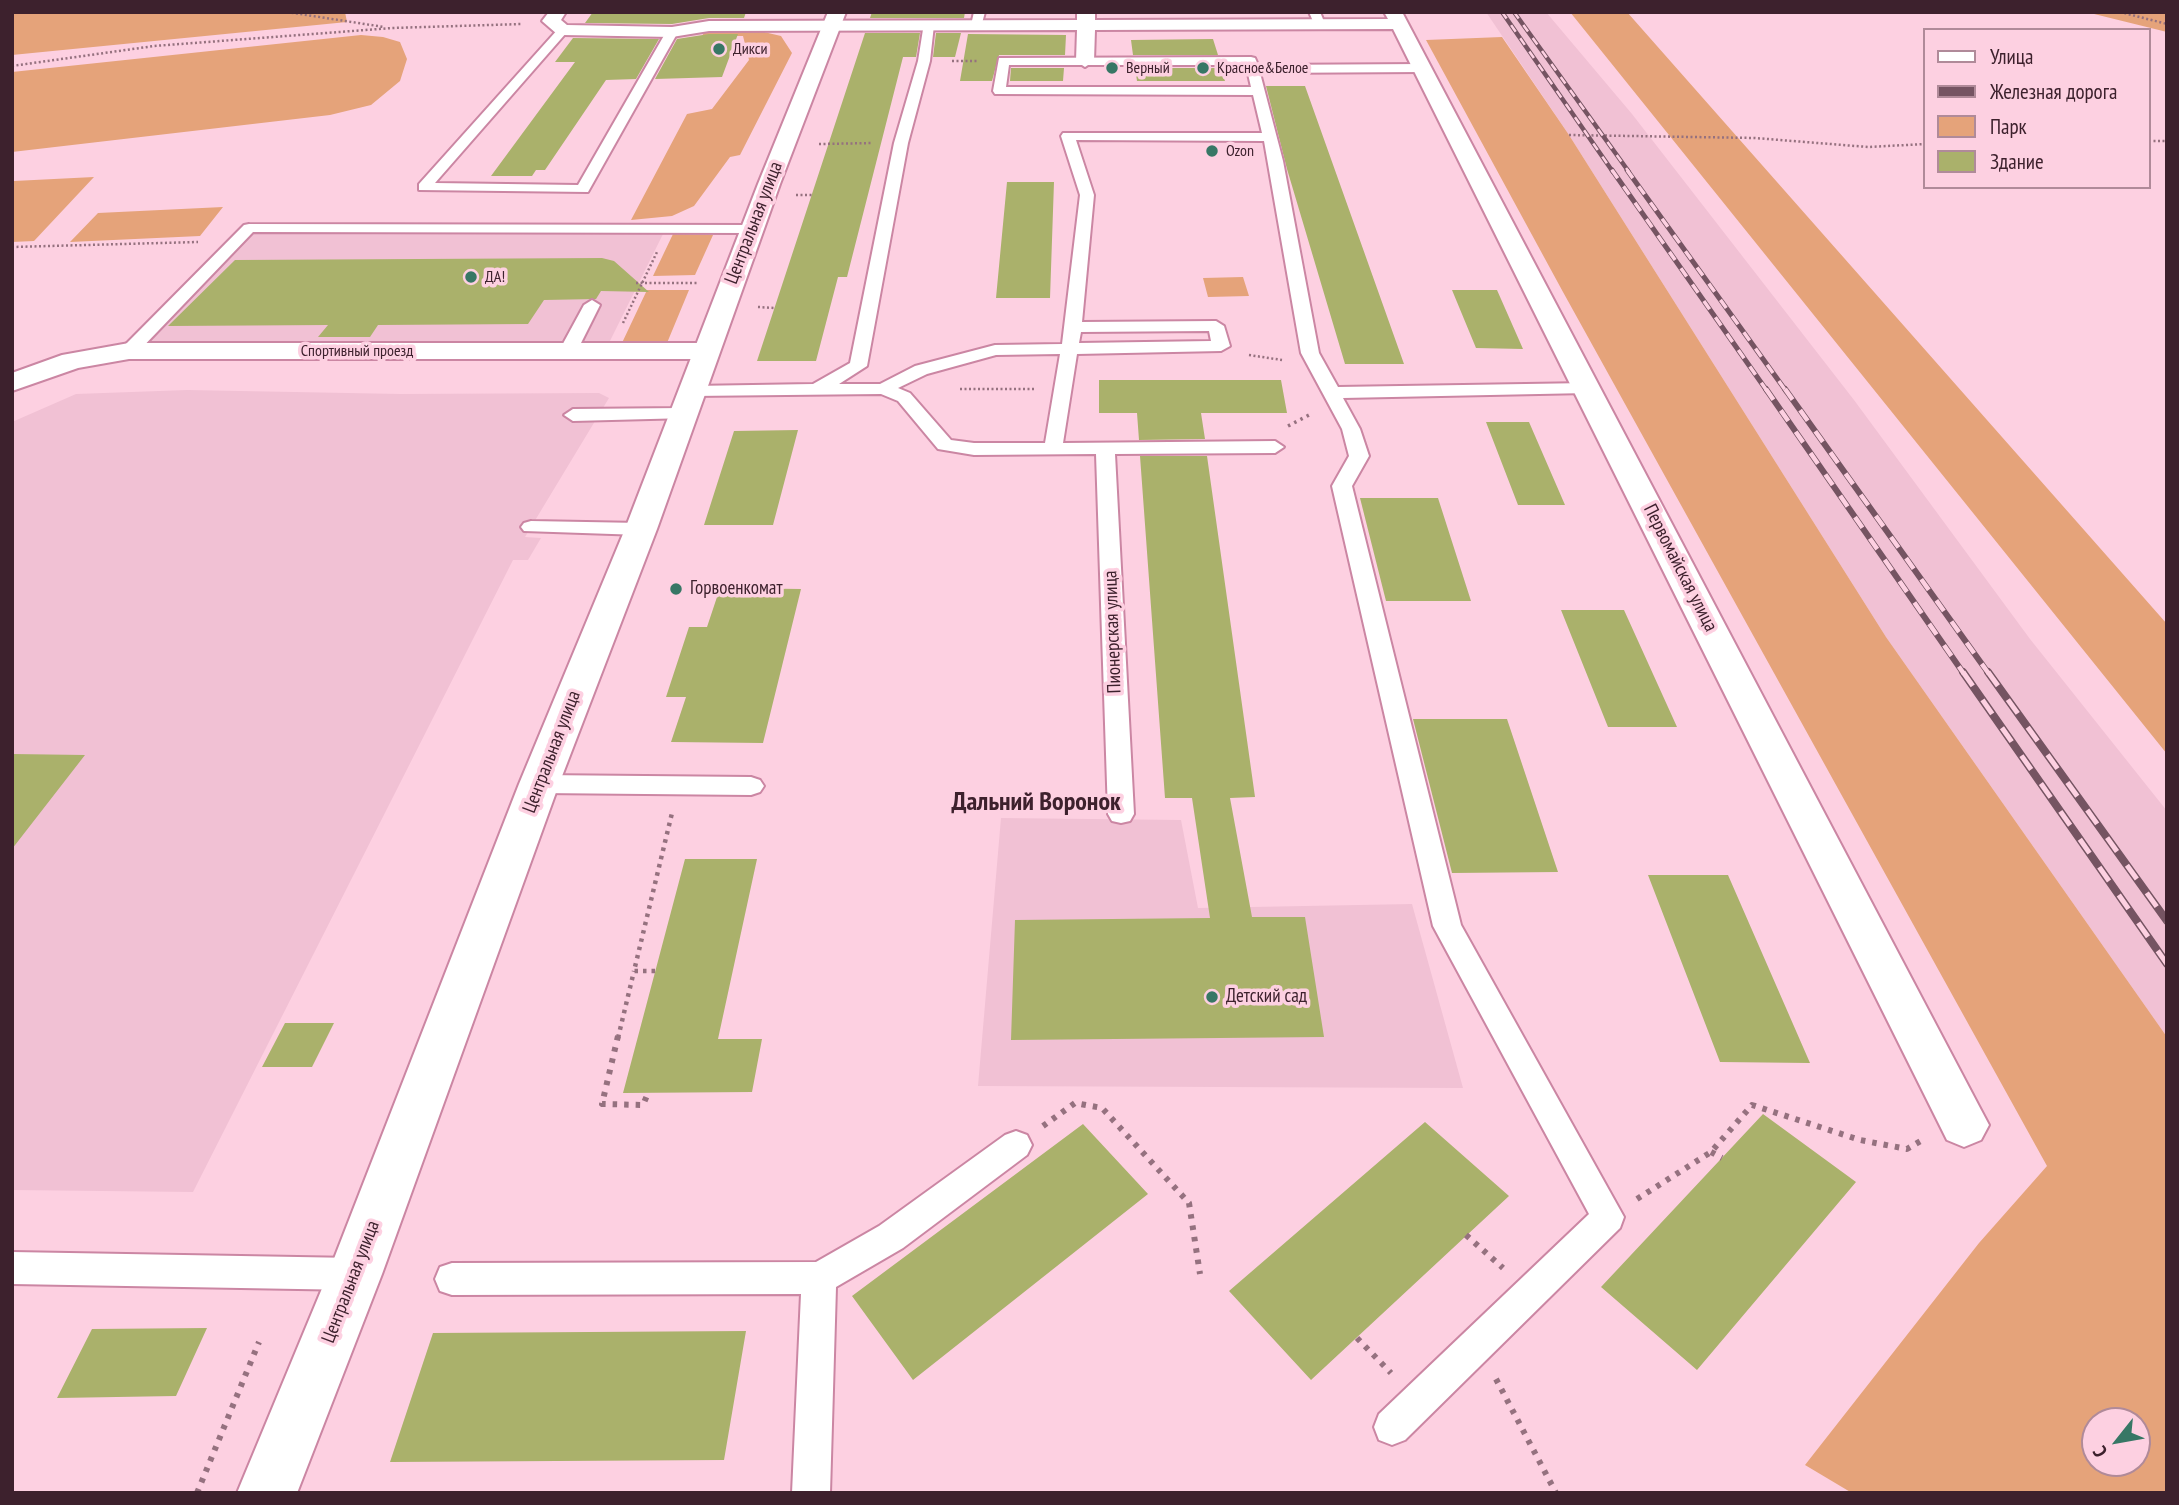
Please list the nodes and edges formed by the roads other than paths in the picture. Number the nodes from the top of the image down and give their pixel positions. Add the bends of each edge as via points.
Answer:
1 (1316, 18) edge
2 (1396, 18) edge
3 (834, 19) edge
4 (979, 19) edge
5 (1086, 19) edge
6 (557, 21) edge
7 (928, 25) junction
8 (671, 32) junction
9 (1085, 61) junction
10 (1423, 68) junction
11 (1254, 69) junction
12 (1256, 91) junction
13 (1268, 137) junction
14 (753, 229) junction
15 (592, 304) dead end
16 (1073, 327) junction
17 (1069, 348) junction
18 (129, 351) junction
19 (568, 351) junction
20 (706, 351) junction
21 (72, 361) junction
22 (12, 374) edge
23 (12, 383) edge
24 (1328, 388) junction
25 (1588, 388) junction
26 (883, 389) junction
27 (815, 390) junction
28 (687, 403) junction
29 (573, 415) dead end
30 (1276, 440) road end
31 (1053, 449) junction
32 (1105, 449) junction
33 (531, 527) dead end
34 (641, 528) junction
35 (539, 784) junction
36 (751, 786) dead end
37 (1121, 814) dead end
38 (1964, 1125) dead end
39 (1016, 1146) road end
40 (12, 1268) edge
41 (355, 1274) junction
42 (819, 1278) junction
43 (452, 1279) dead end
44 (1392, 1427) dead end
45 (267, 1493) edge
46 (811, 1493) edge

1 - 2 street
1 - 5 street
2 - 10 street, Первомайская улица
3 - 7 street
3 - 8 street
3 - 14 street, Центральная улица
4 - 5 street
4 - 7 street
5 - 9 street
6 - 8 street
6 - 8 lane via 424,187 583,189
7 - 27 lane via 858,366
9 - 11 lane via 1251,61
9 - 12 lane via 1003,61 999,90
10 - 11 lane
10 - 25 street, Первомайская улица
11 - 12 lane
12 - 13 lane
13 - 16 lane via 1068,136 1087,195
13 - 24 lane via 1310,353
14 - 18 lane via 249,229
14 - 20 street, Центральная улица
15 - 19 lane
16 - 17 lane
16 - 17 lane via 1216,326 1222,346
17 - 26 lane via 995,350 921,370
17 - 31 lane
18 - 19 street, Спортивный проезд
18 - 21 street, Спортивный проезд
19 - 20 street, Спортивный проезд
20 - 28 street, Центральная улица
21 - 22 lane
21 - 23 street, Спортивный проезд
24 - 25 lane
24 - 44 lane via 1351,429 1359,456 1342,486 1447,926 1608,1217
25 - 38 street, Первомайская улица
26 - 27 lane
26 - 31 lane via 904,397 946,445
27 - 28 lane
28 - 29 lane
28 - 34 street, Центральная улица
30 - 32 lane
31 - 32 lane
32 - 37 lane, Пионерская улица
33 - 34 lane
34 - 35 street, Центральная улица
35 - 36 lane
35 - 41 street, Центральная улица
39 - 42 lane via 891,1237
40 - 41 lane
41 - 45 street, Центральная улица
42 - 43 lane
42 - 46 lane

